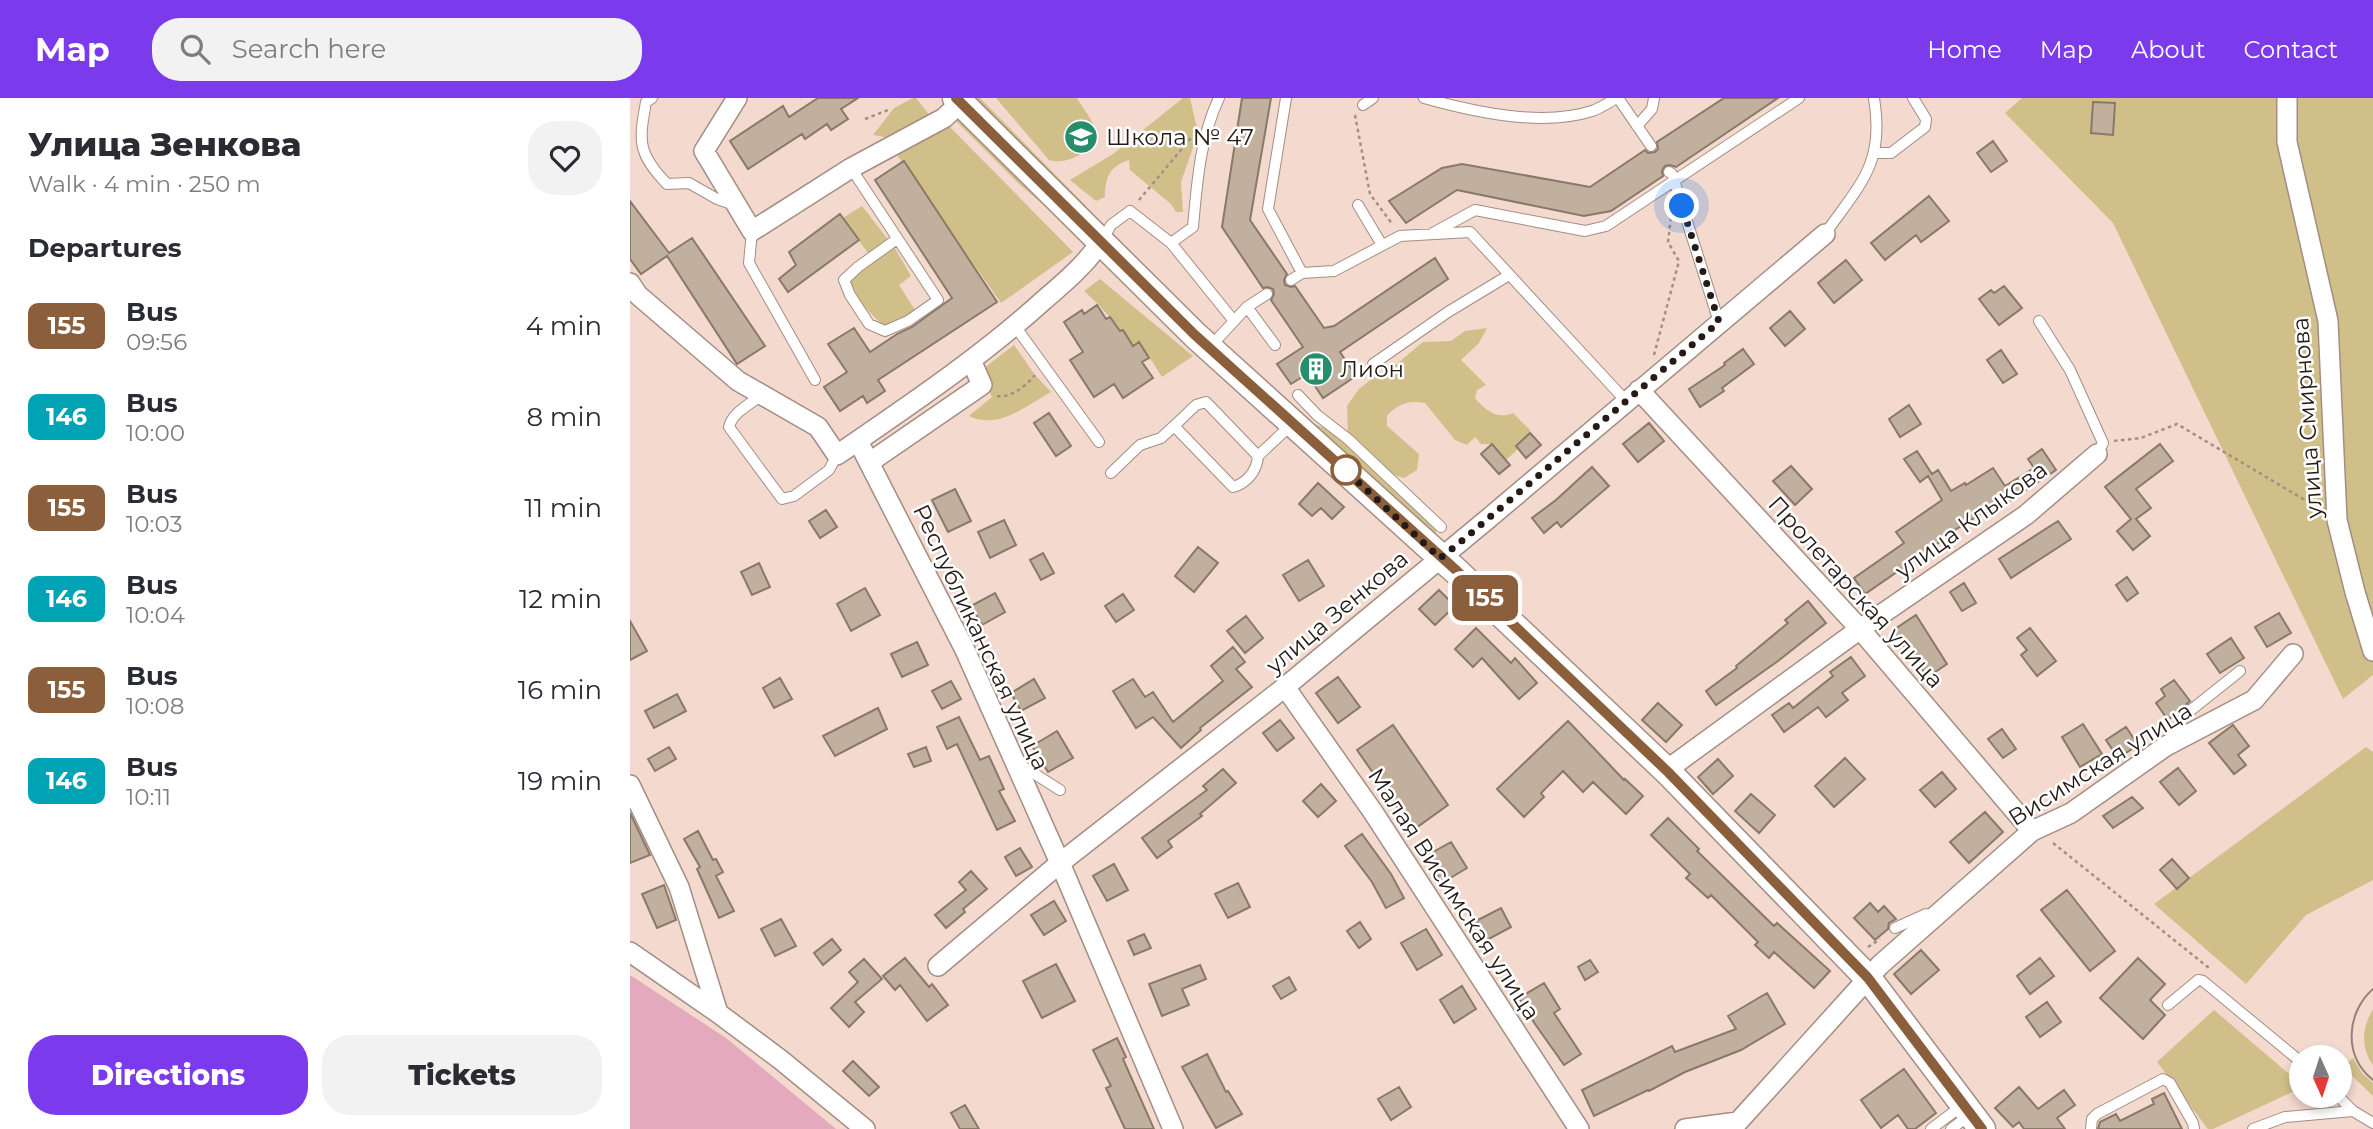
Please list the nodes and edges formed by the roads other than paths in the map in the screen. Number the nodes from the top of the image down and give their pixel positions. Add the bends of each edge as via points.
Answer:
1 (652, 98) edge
2 (737, 98) edge
3 (1219, 98) edge
4 (1286, 98) edge
5 (1373, 98) edge
6 (1424, 98) edge
7 (1618, 98) edge
8 (1654, 98) edge
9 (1798, 98) edge
10 (1874, 98) edge
11 (1913, 98) edge
12 (2287, 98) edge
13 (958, 100) edge
14 (1444, 101) edge
15 (1359, 107) road end
16 (1637, 125) junction
17 (1651, 146) dead end
18 (1875, 153) junction
19 (851, 168) junction
20 (1669, 172) dead end
21 (1675, 183) junction
22 (736, 205) junction
23 (1358, 205) dead end
24 (752, 231) junction
25 (1432, 234) junction
26 (1825, 234) joint
27 (897, 239) junction
28 (1101, 242) junction
29 (1171, 243) junction
30 (1382, 245) junction
31 (1302, 273) junction
32 (1509, 275) junction
33 (1291, 280) dead end
34 (633, 293) edge
35 (1267, 295) dead end
36 (1247, 307) junction
37 (1234, 321) junction
38 (2039, 321) dead end
39 (1719, 322) junction
40 (1015, 326) junction
41 (1275, 345) dead end
42 (1209, 347) junction
43 (971, 360) junction
44 (1373, 364) dead end
45 (815, 380) dead end
46 (762, 395) junction
47 (1298, 395) dead end
48 (1632, 396) junction
49 (1294, 422) junction
50 (1174, 426) junction
51 (858, 440) junction
52 (1099, 442) dead end
53 (2100, 449) joint
54 (837, 455) junction
55 (1258, 456) junction
56 (870, 462) junction
57 (1111, 473) dead end
58 (1441, 527) dead end
59 (1440, 558) junction
60 (1860, 629) junction
61 (2373, 651) edge
62 (2292, 654) dead end
63 (2240, 671) dead end
64 (1285, 687) junction
65 (2166, 746) junction
66 (1013, 760) junction
67 (1668, 772) junction
68 (630, 785) edge
69 (1060, 790) dead end
70 (2039, 834) junction
71 (1060, 863) junction
72 (1937, 915) junction
73 (1895, 928) dead end
74 (630, 952) edge
75 (939, 966) dead end
76 (1868, 978) junction
77 (2168, 1005) dead end
78 (718, 1013) junction
79 (2289, 1052) edge
80 (2350, 1108) edge
81 (2353, 1111) junction
82 (1967, 1119) edge
83 (2373, 1123) edge
84 (1740, 1125) edge
85 (865, 1129) edge
86 (1172, 1129) edge
87 (1579, 1129) edge
88 (1685, 1129) edge
89 (1931, 1129) edge
90 (2091, 1129) edge
91 (2193, 1129) edge
92 (2253, 1129) edge

1 - 22 lane via 646,102 640,139 652,168 667,184 689,183
2 - 22 street via 704,151
3 - 29 lane via 1198,167 1194,226
4 - 31 lane via 1268,209
5 - 15 lane
6 - 14 lane
7 - 14 lane via 1594,110 1561,117 1522,117
7 - 16 lane
8 - 16 lane
9 - 21 lane
10 - 18 lane via 1878,121
11 - 18 lane via 1926,119 1925,127 1891,153
12 - 61 street, улица Смирнова via 2287,142 2328,321 2337,520
13 - 19 street via 944,117
13 - 28 street
16 - 17 lane
18 - 26 lane via 1868,173
19 - 24 street
19 - 27 lane
20 - 21 lane
21 - 25 lane via 1606,226 1585,231 1475,210
21 - 39 lane
22 - 24 street
23 - 30 lane
24 - 45 lane via 749,263
25 - 30 lane via 1400,236
25 - 32 lane via 1470,232
26 - 39 street, улица Зенкова
27 - 27 lane via 844,280 869,324 885,331 938,300
28 - 29 lane via 1111,225 1130,211
28 - 40 street via 1088,260
28 - 42 street
29 - 37 lane
30 - 31 lane via 1334,271
31 - 33 lane
32 - 44 lane
32 - 48 lane
34 - 46 street via 738,381
35 - 36 lane
36 - 37 lane
36 - 41 lane
37 - 42 lane
38 - 53 lane via 2070,370
39 - 48 street, улица Зенкова
40 - 43 street
40 - 52 lane
42 - 49 street
43 - 51 street
43 - 56 street via 982,385
46 - 54 street via 818,427
46 - 54 lane via 736,415 729,427 782,499 794,496 829,470
47 - 58 lane
48 - 59 street, улица Зенкова
48 - 60 street, Пролетарская улица
49 - 55 lane
49 - 59 street
50 - 55 lane via 1196,405 1206,402
50 - 55 lane via 1233,487 1253,473
50 - 57 lane via 1161,438 1140,445
51 - 54 street
51 - 56 street, Республиканская улица
53 - 60 street, улица Клыкова via 2026,515
56 - 66 street, Республиканская улица via 965,650
59 - 64 street, улица Зенкова
59 - 67 street
60 - 67 street, улица Клыкова
60 - 70 street, Пролетарская улица
62 - 65 street, Висимская улица via 2254,700
63 - 65 lane via 2186,715
64 - 71 street, улица Зенкова
64 - 87 street, Малая Висимская улица via 1373,812
65 - 70 street, Висимская улица
66 - 69 lane
66 - 71 street, Республиканская улица
67 - 76 street
68 - 78 street via 680,887
70 - 72 street, Висимская улица
71 - 75 street, улица Зенкова
71 - 86 street, Республиканская улица
72 - 73 lane via 1926,914
72 - 76 street, Висимская улица
74 - 78 street
76 - 82 street
76 - 84 street, Висимская улица
77 - 79 lane via 2198,980 2203,981
78 - 85 street
80 - 81 lane
81 - 83 lane
81 - 92 lane via 2285,1116
82 - 89 lane
84 - 88 street, Висимская улица
90 - 91 lane via 2097,1114 2163,1079 2170,1083

